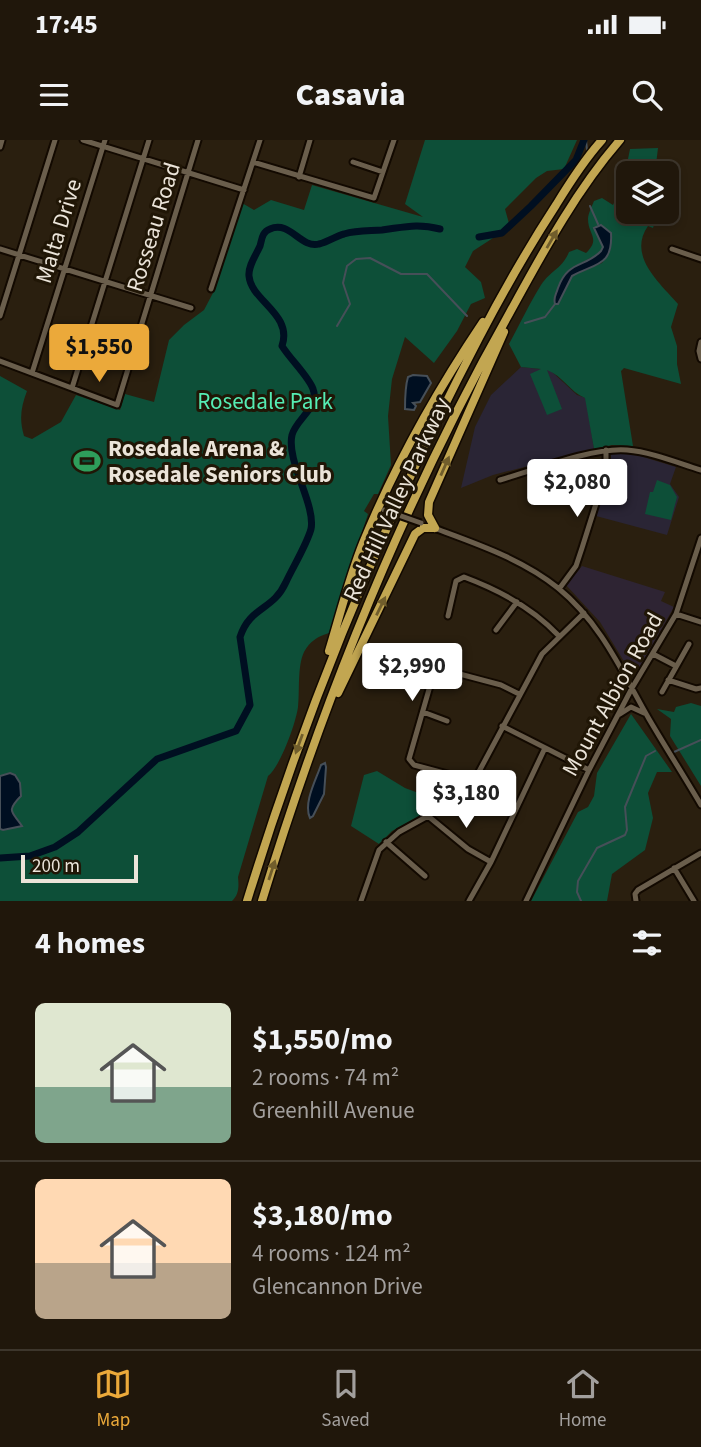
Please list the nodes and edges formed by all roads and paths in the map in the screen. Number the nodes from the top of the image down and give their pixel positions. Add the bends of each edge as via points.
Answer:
1 (2, 140) edge
2 (55, 140) edge
3 (83, 140) edge
4 (149, 140) edge
5 (198, 140) edge
6 (260, 140) edge
7 (310, 140) edge
8 (394, 140) edge
9 (602, 140) edge
10 (620, 140) edge
11 (104, 143) edge
12 (0, 147) edge
13 (143, 159) junction
14 (253, 162) junction
15 (353, 162) dead end
16 (383, 172) junction
17 (188, 173) junction
18 (299, 177) junction
19 (244, 190) junction
20 (0, 249) edge
21 (672, 249) dead end
22 (19, 255) junction
23 (701, 259) edge
24 (65, 269) junction
25 (105, 282) junction
26 (212, 289) dead end
27 (151, 296) junction
28 (518, 298) junction
29 (495, 306) junction
30 (191, 308) dead end
31 (0, 316) edge
32 (701, 342) edge
33 (701, 359) edge
34 (0, 361) edge
35 (32, 373) junction
36 (72, 388) junction
37 (606, 450) junction
38 (701, 470) edge
39 (500, 480) dead end
40 (381, 509) junction
41 (435, 528) junction
42 (701, 538) edge
43 (559, 589) junction
44 (517, 602) junction
45 (584, 613) junction
46 (676, 614) junction
47 (449, 616) dead end
48 (701, 622) edge
49 (496, 630) dead end
50 (559, 636) junction
51 (689, 644) dead end
52 (653, 654) junction
53 (676, 667) junction
54 (322, 680) junction
55 (668, 680) junction
56 (632, 688) junction
57 (701, 688) edge
58 (662, 692) dead end
59 (519, 694) junction
60 (423, 712) junction
61 (618, 716) junction
62 (647, 716) junction
63 (447, 722) dead end
64 (502, 726) junction
65 (318, 733) junction
66 (545, 748) junction
67 (589, 770) junction
68 (444, 773) junction
69 (701, 805) edge
70 (428, 816) junction
71 (386, 842) junction
72 (701, 853) edge
73 (491, 862) junction
74 (674, 868) junction
75 (425, 876) dead end
76 (247, 901) edge
77 (262, 901) edge
78 (361, 901) edge
79 (469, 901) edge
80 (526, 901) edge
81 (636, 901) edge
82 (694, 901) edge

1 - 12 street
2 - 22 street
3 - 11 street
4 - 13 street
5 - 17 street, Rosseau Road
6 - 14 street
7 - 18 street
8 - 16 street
9 - 29 highway, Red Hill Valley Parkway via 538,232
28 -> 10 highway, Red Hill Valley Parkway via 573,204
11 - 13 street
11 - 24 street, Malta Drive
13 - 17 street
13 - 25 street
14 - 18 street
14 - 19 street
15 - 16 street
16 - 18 street via 371,199
17 - 19 street
17 - 27 street, Rosseau Road
19 - 26 street
20 - 22 street
21 - 23 street
22 - 24 street
22 - 31 street
24 - 25 street
24 - 35 street, Malta Drive
25 - 27 street
25 - 36 street
27 - 30 street
27 - 36 street, Rosseau Road via 117,405
41 -> 28 highway via 428,515 429,502
28 - 65 highway, Red Hill Valley Parkway via 457,410 400,530
29 - 40 highway via 429,407
29 - 54 highway, Red Hill Valley Parkway via 406,484
32 - 33 street
34 - 35 street
35 - 36 street
37 - 38 street via 636,451
37 - 39 street
37 - 43 street via 606,471 576,566
40 - 41 street, bridge
40 - 54 highway via 354,569
41 - 43 street via 513,559
65 -> 41 highway via 415,534
42 - 46 street, Mount Albion Road
43 - 45 street
44 - 47 street via 488,585 459,578
44 - 49 street
44 - 50 street
45 - 50 street
45 - 56 street via 606,640
46 - 48 street
46 - 52 street, Mount Albion Road
50 - 59 street via 542,654
51 - 53 street
52 - 53 street
52 - 56 street, Mount Albion Road
53 - 55 street
54 -> 76 highway, Red Hill Valley Parkway
55 - 57 street
55 - 58 street
56 - 61 street, Mount Albion Road
56 - 62 street
59 - 60 street via 437,668
59 - 64 street
60 - 63 street
60 - 68 street via 409,759 414,765
61 - 62 street via 632,707
61 - 67 street, Mount Albion Road
62 - 69 street
64 - 66 street
64 - 68 street via 475,779
77 -> 65 highway, Red Hill Valley Parkway
66 - 67 street
66 - 73 street
67 - 80 street, Mount Albion Road
68 - 70 street
70 - 71 street
70 - 73 street
71 - 75 street
71 - 78 street
72 - 74 street
73 - 79 street
74 - 81 street via 637,890
74 - 82 street

